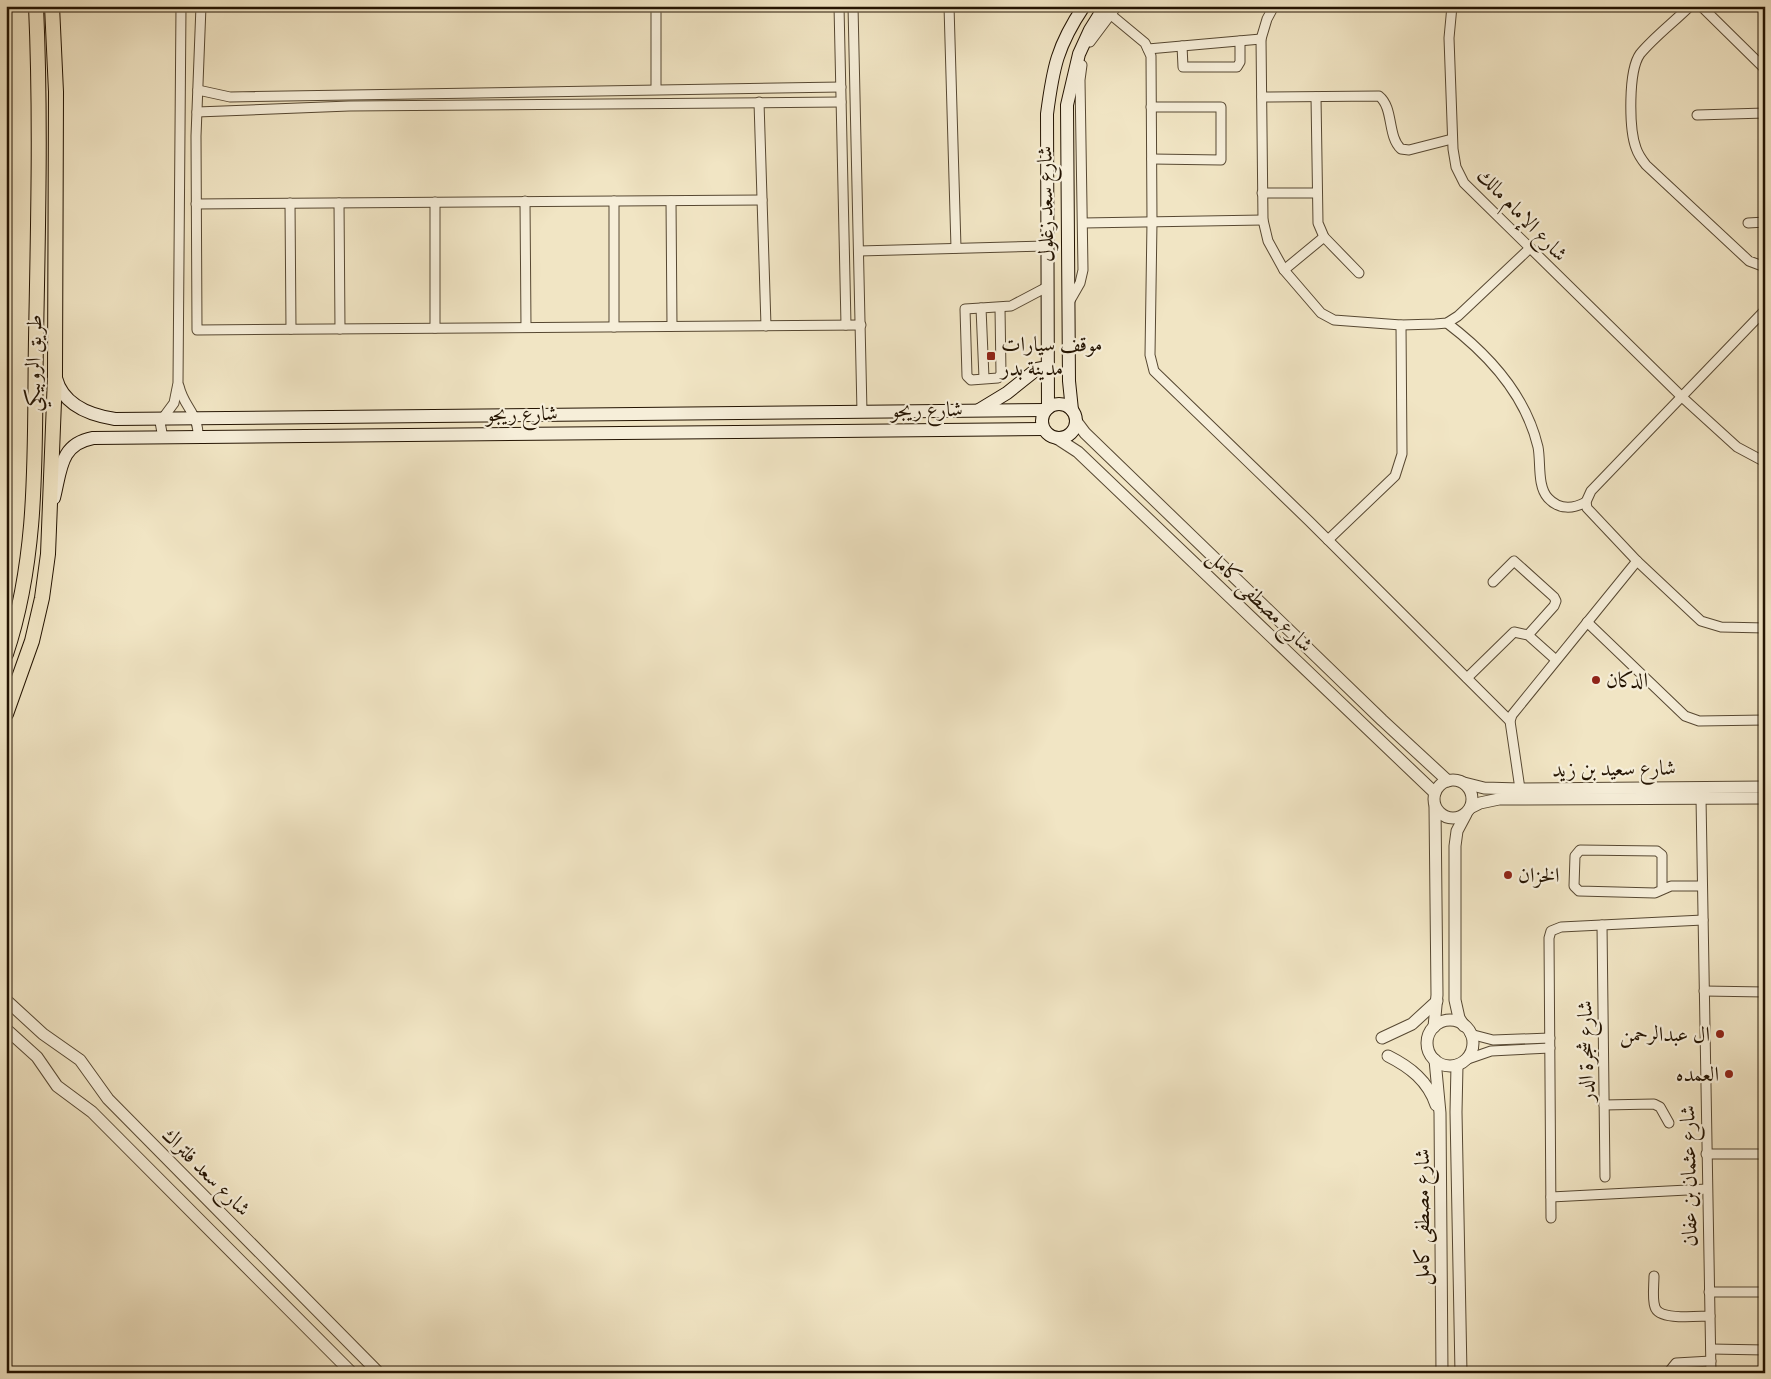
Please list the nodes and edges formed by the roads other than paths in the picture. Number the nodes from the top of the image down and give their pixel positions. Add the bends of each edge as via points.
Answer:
1 (36, 6) edge
2 (52, 6) edge
3 (181, 6) edge
4 (201, 6) edge
5 (656, 6) edge
6 (839, 6) edge
7 (853, 6) edge
8 (949, 6) edge
9 (1084, 6) edge
10 (1117, 6) edge
11 (1274, 6) edge
12 (1452, 6) edge
13 (1690, 6) edge
14 (1701, 6) edge
15 (1107, 10) edge
16 (1261, 39) junction
17 (1240, 40) junction
18 (1182, 46) junction
19 (1148, 49) junction
20 (1765, 69) edge
21 (776, 88) junction
22 (841, 88) junction
23 (656, 89) junction
24 (198, 90) junction
25 (421, 93) junction
26 (1262, 97) junction
27 (1316, 97) junction
28 (759, 102) junction
29 (776, 102) junction
30 (841, 102) junction
31 (422, 105) junction
32 (1151, 108) junction
33 (197, 112) junction
34 (1765, 113) edge
35 (1697, 115) dead end
36 (1452, 139) junction
37 (1152, 159) junction
38 (1262, 193) junction
39 (1316, 193) junction
40 (843, 194) junction
41 (858, 194) junction
42 (762, 200) junction
43 (614, 201) junction
44 (671, 201) junction
45 (435, 202) junction
46 (526, 202) junction
47 (290, 203) junction
48 (339, 203) junction
49 (196, 204) junction
50 (1264, 220) junction
51 (1152, 222) junction
52 (1765, 222) edge
53 (1083, 223) junction
54 (1748, 223) dead end
55 (1324, 237) junction
56 (1047, 246) junction
57 (956, 248) junction
58 (1529, 250) junction
59 (859, 251) junction
60 (1765, 267) edge
61 (1284, 270) junction
62 (1359, 272) dead end
63 (1047, 287) junction
64 (1068, 305) junction
65 (981, 308) junction
66 (1000, 308) junction
67 (1765, 310) edge
68 (1447, 323) junction
69 (846, 325) junction
70 (860, 325) junction
71 (1401, 325) junction
72 (672, 326) junction
73 (766, 326) junction
74 (614, 327) junction
75 (436, 328) junction
76 (526, 328) junction
77 (291, 329) junction
78 (340, 329) junction
79 (1048, 367) junction
80 (55, 376) junction
81 (984, 378) junction
82 (178, 383) junction
83 (1682, 397) junction
84 (1046, 409) junction
85 (978, 410) junction
86 (1009, 410) junction
87 (862, 412) junction
88 (646, 414) junction
89 (1074, 416) junction
90 (161, 418) junction
91 (196, 418) junction
92 (1010, 429) junction
93 (1043, 429) junction
94 (646, 433) junction
95 (163, 438) junction
96 (198, 438) junction
97 (1058, 439) junction
98 (1097, 445) junction
99 (1083, 457) junction
100 (1765, 462) edge
101 (1586, 502) junction
102 (51, 510) junction
103 (1328, 540) junction
104 (1637, 561) junction
105 (1493, 582) dead end
106 (1587, 622) junction
107 (1765, 628) edge
108 (1528, 635) junction
109 (6, 654) edge
110 (1556, 660) junction
111 (1467, 678) junction
112 (6, 714) edge
113 (1765, 720) edge
114 (1510, 721) junction
115 (1448, 781) junction
116 (1464, 783) junction
117 (1765, 787) edge
118 (1520, 789) junction
119 (1435, 793) junction
120 (1491, 794) junction
121 (1701, 798) junction
122 (1765, 798) edge
123 (1436, 807) junction
124 (1468, 811) junction
125 (1437, 840) junction
126 (1455, 840) junction
127 (1702, 886) junction
128 (1662, 888) junction
129 (1703, 920) junction
130 (1602, 925) junction
131 (1704, 991) junction
132 (1765, 992) edge
133 (1455, 994) junction
134 (1437, 998) junction
135 (6, 1000) edge
136 (1434, 1027) junction
137 (6, 1028) edge
138 (1467, 1030) junction
139 (1382, 1038) dead end
140 (1550, 1038) junction
141 (1550, 1048) junction
142 (1388, 1056) dead end
143 (1435, 1060) junction
144 (1461, 1062) junction
145 (1439, 1100) junction
146 (1456, 1100) junction
147 (1604, 1105) junction
148 (1440, 1113) junction
149 (1669, 1123) dead end
150 (1706, 1154) junction
151 (1765, 1154) edge
152 (1605, 1178) dead end
153 (1707, 1189) junction
154 (1551, 1197) junction
155 (1551, 1218) dead end
156 (1654, 1276) dead end
157 (1709, 1292) junction
158 (1765, 1292) edge
159 (1710, 1316) junction
160 (1711, 1349) junction
161 (1765, 1350) edge
162 (1711, 1361) junction
163 (371, 1370) edge
164 (352, 1373) edge
165 (1442, 1373) edge
166 (1461, 1373) edge
167 (1668, 1373) edge
168 (1711, 1373) edge

1 - 109 main road, طريق الروبيكي via 40,88 33,508 22,594
2 - 80 main road, طريق الروبيكي via 56,92
3 - 82 street
4 - 24 street
5 - 23 street
6 - 22 street
7 - 41 street
8 - 57 street
9 - 56 main road, شارع سعد زغلول via 1061,43 1051,84 1047,114
10 - 15 street
11 - 16 street
12 - 36 street, شارع الإمام مالك via 1449,26
13 - 60 street via 1640,55 1635,64 1632,86 1636,149 1646,165 1749,261
14 - 20 street
15 - 19 street
15 - 53 street via 1086,51 1080,80
15 - 64 main road, شارع سعد زغلول via 1090,30 1079,54 1067,105
16 - 17 street
16 - 26 street
17 - 18 street
17 - 18 street via 1237,67 1183,67
18 - 19 street
19 - 32 street
21 - 22 street
21 - 23 street
21 - 29 street
22 - 30 street
23 - 25 street
24 - 25 street via 230,97
24 - 33 street
25 - 31 street
26 - 27 street
26 - 38 street
27 - 36 street via 1381,98 1395,142 1401,149 1409,150
27 - 39 street
28 - 29 street
28 - 31 street
28 - 42 street
29 - 30 street
30 - 40 street
31 - 33 street
32 - 37 street
32 - 37 street via 1220,107 1221,160
33 - 49 street
34 - 35 street
36 - 58 street, شارع الإمام مالك via 1456,166 1464,183
37 - 51 street
38 - 39 street
38 - 50 street
39 - 55 street via 1318,223
40 - 41 street
40 - 69 street
41 - 59 street
42 - 44 street
42 - 73 street
43 - 44 street
43 - 46 street
43 - 74 street
44 - 72 street
45 - 46 street
45 - 48 street
45 - 75 street
46 - 76 street
47 - 48 street
47 - 49 street
47 - 77 street
48 - 78 street
49 - 77 street via 197,330
50 - 51 street
50 - 61 street via 1268,241
51 - 53 street
51 - 103 street via 1150,355 1154,371
52 - 54 street
53 - 64 street via 1082,277
55 - 61 street
55 - 62 street
56 - 57 street
56 - 63 main road, شارع سعد زغلول
57 - 59 street
58 - 68 street
58 - 83 street, شارع الإمام مالك
59 - 70 street
61 - 71 street via 1321,313 1334,320
63 - 66 street via 1011,306
63 - 79 main road, شارع سعد زغلول
64 - 89 main road, شارع سعد زغلول via 1068,381
65 - 66 street
65 - 81 street
65 - 81 street via 965,309 967,376 971,380
66 - 81 street via 1002,374 998,378
67 - 83 street
68 - 71 street
68 - 101 street via 1487,358 1519,402 1537,446 1542,488 1547,497 1565,508
69 - 70 street
69 - 73 street
70 - 87 street
71 - 103 street via 1402,454 1399,468 1395,476
72 - 73 street
72 - 74 street
74 - 76 street
75 - 76 street
75 - 78 street
77 - 78 street
79 - 84 main road, شارع سعد زغلول
79 - 85 main road via 1037,369 1007,394
80 - 90 main road, شارع ريجو via 59,389 83,411 115,419
80 - 102 main road, طريق الروبيكي
82 - 90 street via 174,403
82 - 91 street
83 - 100 street, شارع الإمام مالك via 1737,447
83 - 101 street via 1591,491
84 - 86 main road, شارع ريجو
84 - 89 main road via 1060,404
84 - 93 main road via 1041,419
85 - 86 main road, شارع ريجو
85 - 87 main road, شارع ريجو
86 - 92 main road
87 - 88 main road, شارع ريجو
88 - 91 main road, شارع ريجو
88 - 94 main road
89 - 97 main road via 1073,432
89 - 98 street, شارع مصطفى كامل
90 - 91 main road, شارع ريجو
90 - 95 street via 159,426
91 - 96 street
92 - 93 main road, شارع ريجو
92 - 94 main road, شارع ريجو
93 - 97 main road
94 - 96 main road, شارع ريجو
95 - 96 main road, شارع ريجو
95 - 102 main road, شارع ريجو via 93,438 77,442 63,460
97 - 99 street, شارع مصطفى كامل
98 - 99 street
98 - 115 street, شارع مصطفى كامل
99 - 119 street, شارع مصطفى كامل
101 - 104 street via 1587,508
102 - 112 main road, طريق الروبيكي via 42,598 30,650
103 - 111 street
104 - 106 street
104 - 107 street via 1701,621 1722,627
105 - 108 street via 1514,561 1554,596 1554,606
106 - 110 street
106 - 113 street via 1685,716 1699,721
108 - 110 street
108 - 111 street via 1519,632 1509,635
110 - 114 street via 1515,709
111 - 114 street
114 - 118 street
115 - 116 street
115 - 119 street
116 - 120 street, شارع سعيد بن زيد
116 - 124 street via 1472,795
117 - 118 street, شارع سعيد بن زيد
118 - 120 street, شارع سعيد بن زيد
119 - 123 street
120 - 121 street, شارع سعيد بن زيد
120 - 124 street, شارع سعيد بن زيد
121 - 122 street, شارع سعيد بن زيد
121 - 127 street, شارع عثمان بن عفان
123 - 124 street via 1446,816 1459,817
123 - 125 street
124 - 126 street via 1460,822
125 - 126 street
125 - 134 street
126 - 133 street
127 - 128 street
127 - 129 street, شارع عثمان بن عفان
128 - 128 street via 1655,893 1577,890 1574,886 1575,856 1580,850 1657,851 1662,855
129 - 130 street
129 - 131 street, شارع عثمان بن عفان
130 - 140 street via 1558,927 1550,935
130 - 147 street, شارع شجرة الدر
131 - 132 street
131 - 150 street, شارع عثمان بن عفان
133 - 134 street via 1446,999
133 - 138 street via 1457,1009
134 - 136 street
134 - 139 street via 1412,1024
135 - 163 street, شارع سعد فلتراك via 43,1034 80,1060 108,1099
136 - 138 street via 1452,1021
136 - 143 street via 1428,1036 1427,1047
137 - 164 street, شارع سعد فلتراك via 37,1057 57,1086 92,1112
138 - 140 street via 1493,1040
138 - 144 street via 1472,1045
140 - 141 street
141 - 144 street via 1491,1051
141 - 154 street
142 - 148 street via 1415,1073 1434,1098
143 - 144 street via 1448,1066
143 - 145 street, شارع مصطفى كامل
144 - 146 street, شارع مصطفى كامل
145 - 146 street via 1447,1093
145 - 148 street, شارع مصطفى كامل
146 - 166 street, شارع مصطفى كامل
147 - 149 street via 1654,1104 1660,1106
147 - 152 street, شارع شجرة الدر
148 - 165 street, شارع مصطفى كامل
150 - 151 street
150 - 153 street, شارع عثمان بن عفان
153 - 154 street
153 - 157 street, شارع عثمان بن عفان
154 - 155 street
156 - 159 street via 1655,1308 1658,1312 1665,1316
157 - 158 street
157 - 159 street, شارع عثمان بن عفان
159 - 160 street, شارع عثمان بن عفان
160 - 161 street
160 - 162 street, شارع عثمان بن عفان
162 - 167 street via 1676,1363
162 - 168 street, شارع عثمان بن عفان

